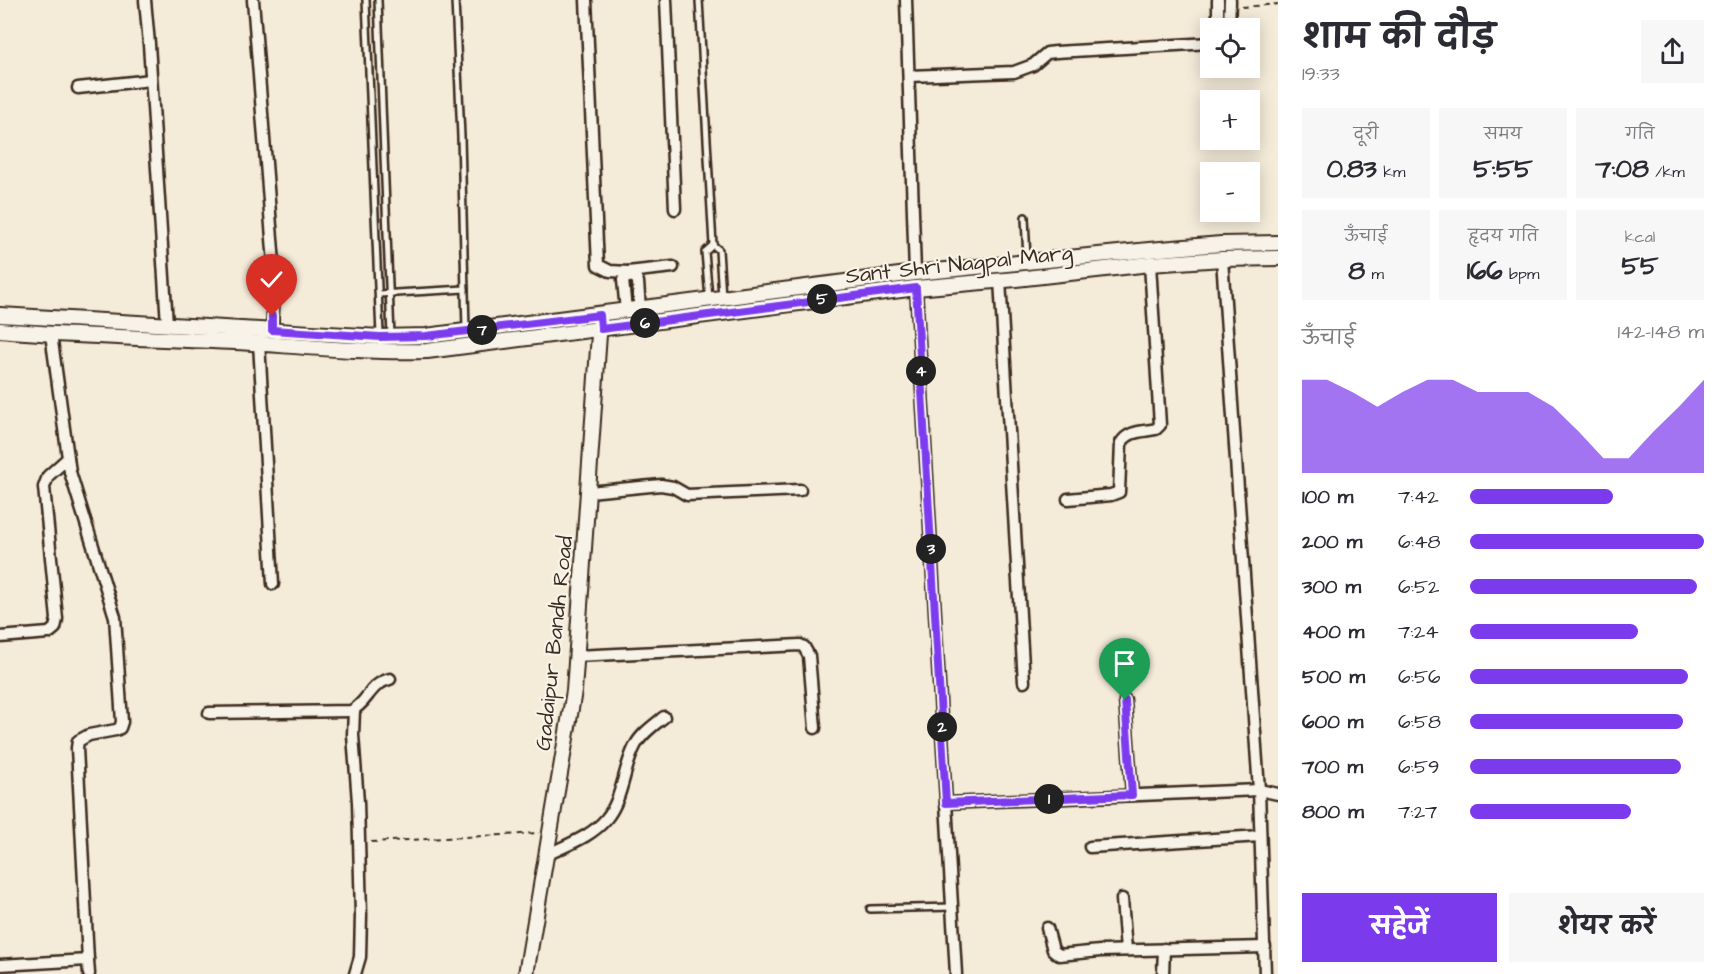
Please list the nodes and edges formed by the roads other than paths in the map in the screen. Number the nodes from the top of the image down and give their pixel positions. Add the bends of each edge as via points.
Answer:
1 (145, 0) edge
2 (253, 0) edge
3 (366, 0) edge
4 (378, 0) edge
5 (455, 0) edge
6 (586, 0) edge
7 (666, 0) edge
8 (699, 0) edge
9 (906, 0) edge
10 (1218, 0) edge
11 (1218, 18) edge
12 (1200, 44) edge
13 (909, 76) junction
14 (151, 80) junction
15 (78, 88) dead end
16 (675, 209) dead end
17 (1025, 217) dead end
18 (1278, 243) edge
19 (712, 245) junction
20 (1278, 258) edge
21 (1222, 259) junction
22 (1027, 261) junction
23 (1150, 264) junction
24 (673, 267) dead end
25 (915, 273) junction
26 (628, 274) junction
27 (1000, 280) junction
28 (916, 288) junction
29 (465, 290) junction
30 (378, 294) junction
31 (389, 294) junction
32 (716, 299) junction
33 (633, 310) junction
34 (0, 315) edge
35 (601, 322) junction
36 (167, 324) junction
37 (0, 330) edge
38 (272, 330) junction
39 (466, 332) junction
40 (51, 334) junction
41 (386, 337) junction
42 (259, 344) junction
43 (68, 458) junction
44 (800, 490) dead end
45 (589, 492) junction
46 (1068, 499) dead end
47 (273, 584) dead end
48 (0, 637) edge
49 (576, 656) junction
50 (390, 679) dead end
51 (1024, 682) dead end
52 (1125, 700) dead end
53 (354, 710) junction
54 (209, 713) dead end
55 (664, 717) dead end
56 (815, 728) dead end
57 (1259, 790) junction
58 (1278, 794) edge
59 (1132, 795) junction
60 (946, 803) junction
61 (1260, 836) junction
62 (1090, 847) dead end
63 (547, 855) junction
64 (1122, 899) dead end
65 (953, 907) junction
66 (870, 909) dead end
67 (1047, 928) dead end
68 (1265, 947) junction
69 (1125, 950) junction
70 (1164, 950) junction
71 (88, 960) junction
72 (0, 965) edge
73 (89, 974) edge
74 (355, 974) edge
75 (526, 974) edge
76 (956, 974) edge
77 (1163, 974) edge
78 (1265, 974) edge

1 - 14 street
2 - 38 street via 274,276
3 - 30 lane
4 - 31 lane
5 - 29 lane
6 - 26 street via 598,265
7 - 16 street
8 - 19 lane
9 - 13 street
10 - 11 street
12 - 13 street via 1047,53 1033,65 1014,72
13 - 25 street
14 - 15 street
14 - 36 street
17 - 22 lane
18 - 22 main road, Sant Shri Nagpal Marg via 1221,244
19 - 32 lane via 719,250
19 - 32 lane via 705,252
20 - 21 main road, Sant Shri Nagpal Marg
21 - 23 main road, Sant Shri Nagpal Marg
21 - 57 street
22 - 25 main road, Sant Shri Nagpal Marg
23 - 27 main road, Sant Shri Nagpal Marg
23 - 46 street via 1160,425 1127,436 1121,443 1119,492
24 - 26 street
25 - 32 main road, Sant Shri Nagpal Marg
26 - 33 street via 623,285
27 - 28 main road, Sant Shri Nagpal Marg
27 - 51 street
28 - 35 main road, Sant Shri Nagpal Marg
28 - 60 street
29 - 31 lane
29 - 39 lane
30 - 31 lane
30 - 41 lane
31 - 41 lane
32 - 33 main road, Sant Shri Nagpal Marg
33 - 35 main road, Sant Shri Nagpal Marg
34 - 36 main road, Sant Shri Nagpal Marg
35 - 39 main road, Sant Shri Nagpal Marg
35 - 42 main road, Sant Shri Nagpal Marg via 416,351
35 - 45 main road, Gadaipur Bandh Road
36 - 38 main road, Sant Shri Nagpal Marg
37 - 40 main road, Sant Shri Nagpal Marg
38 - 41 main road, Sant Shri Nagpal Marg
39 - 41 main road, Sant Shri Nagpal Marg
40 - 42 main road, Sant Shri Nagpal Marg
40 - 43 street
42 - 47 street
43 - 48 street via 48,476 44,487 55,628 49,633
43 - 71 street via 115,617 122,722 116,730 83,737 76,748
44 - 45 street via 687,495 661,485
45 - 49 main road, Gadaipur Bandh Road
49 - 56 street via 800,645 809,656
49 - 63 main road, Gadaipur Bandh Road via 574,692
50 - 53 street via 373,688
52 - 59 street
53 - 54 street
53 - 74 street via 361,952
55 - 63 street via 635,746 606,820 590,833
57 - 58 street
57 - 59 street
57 - 61 street
59 - 60 street
60 - 65 street
61 - 62 street
61 - 68 street
63 - 75 main road, Gadaipur Bandh Road
64 - 69 street
65 - 66 lane
65 - 76 street
67 - 69 street via 1053,950 1059,955
68 - 70 street
68 - 78 street
69 - 70 street
70 - 77 street
71 - 72 street
71 - 73 street

